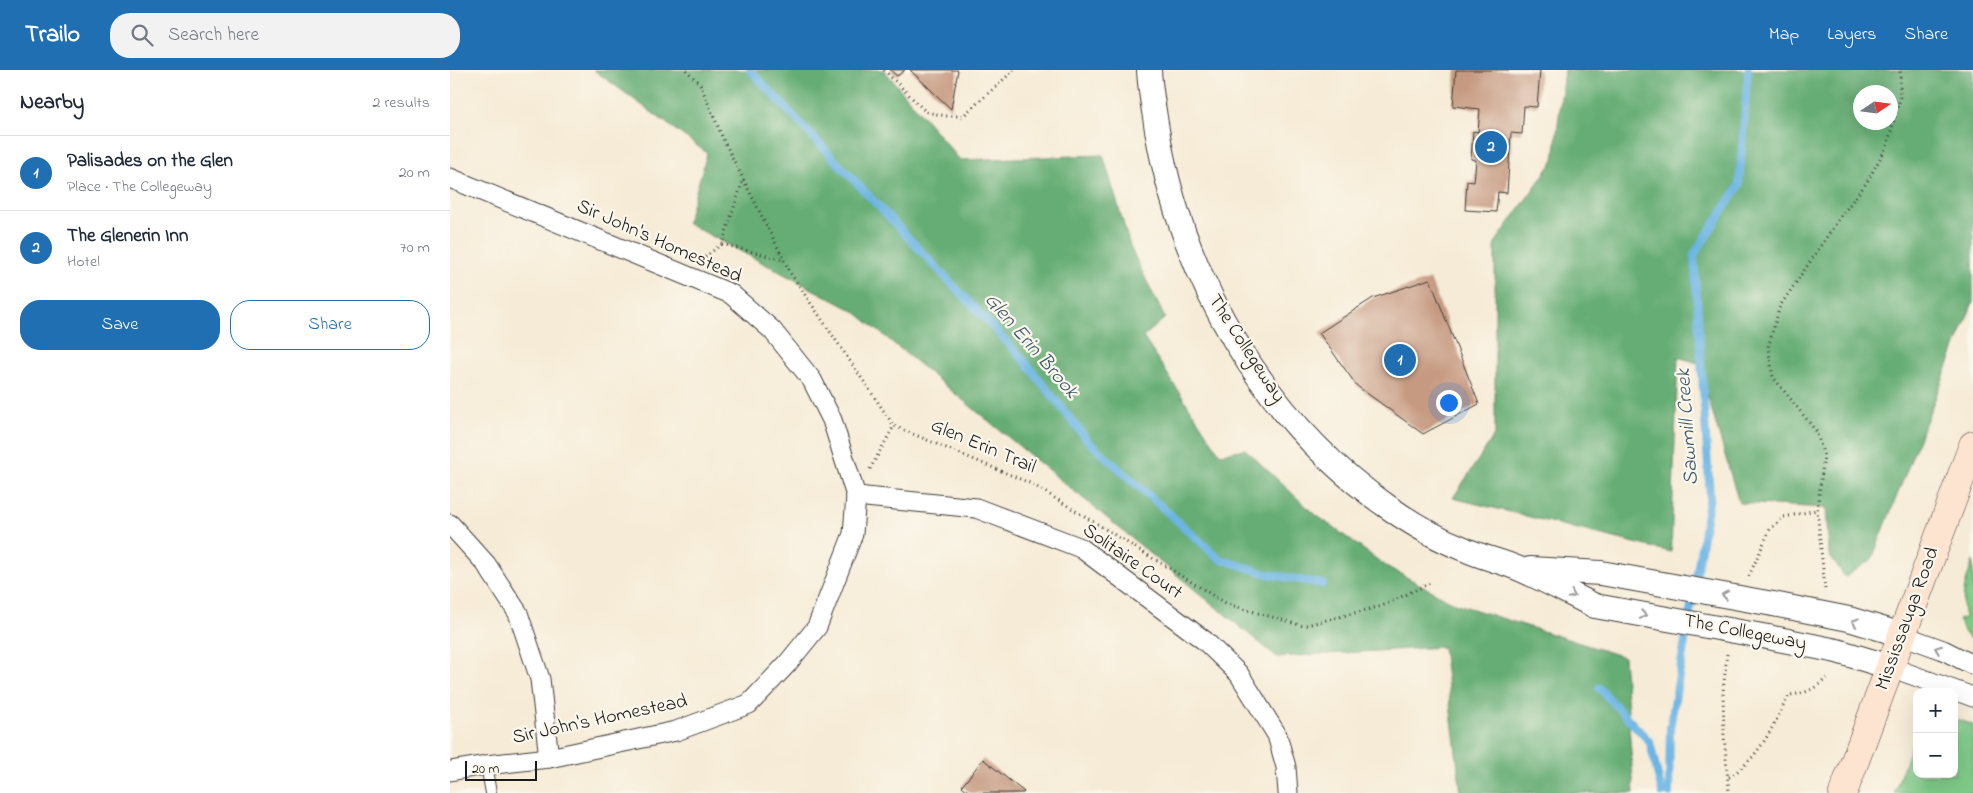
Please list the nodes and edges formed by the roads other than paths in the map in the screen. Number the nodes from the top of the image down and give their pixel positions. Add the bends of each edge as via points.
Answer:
1 (1149, 70) edge
2 (450, 178) edge
3 (1973, 445) edge
4 (856, 496) junction
5 (450, 524) edge
6 (1518, 569) junction
7 (1902, 636) junction
8 (1973, 665) edge
9 (1890, 667) junction
10 (1973, 697) edge
11 (549, 758) junction
12 (486, 765) junction
13 (450, 771) edge
14 (491, 793) edge
15 (1288, 793) edge
16 (1843, 793) edge

1 - 6 street, The Collegeway via 1163,164 1183,232 1207,289 1266,388 1313,443 1351,479 1389,508 1463,549
2 - 4 street, Sir John's Homestead via 731,294 772,330 812,380 832,420
3 - 7 main road, Mississauga Road
4 - 11 street, Sir John's Homestead via 853,534 817,627 788,664 748,704 676,731
4 - 15 street, Solitaire Court via 976,508 1081,548 1205,642 1239,674 1277,735 1286,767
5 - 11 street via 486,564 518,613 540,679
7 -> 6 street, The Collegeway, bridge via 1849,619 1601,573
6 -> 9 street, The Collegeway, bridge via 1595,606 1768,636
8 -> 7 street, The Collegeway via 1943,650
7 - 9 main road, Mississauga Road
9 - 10 street, The Collegeway
9 - 16 main road, Mississauga Road
11 - 12 street, Sir John's Homestead
12 - 13 street, Sir John's Homestead
12 - 14 lane

